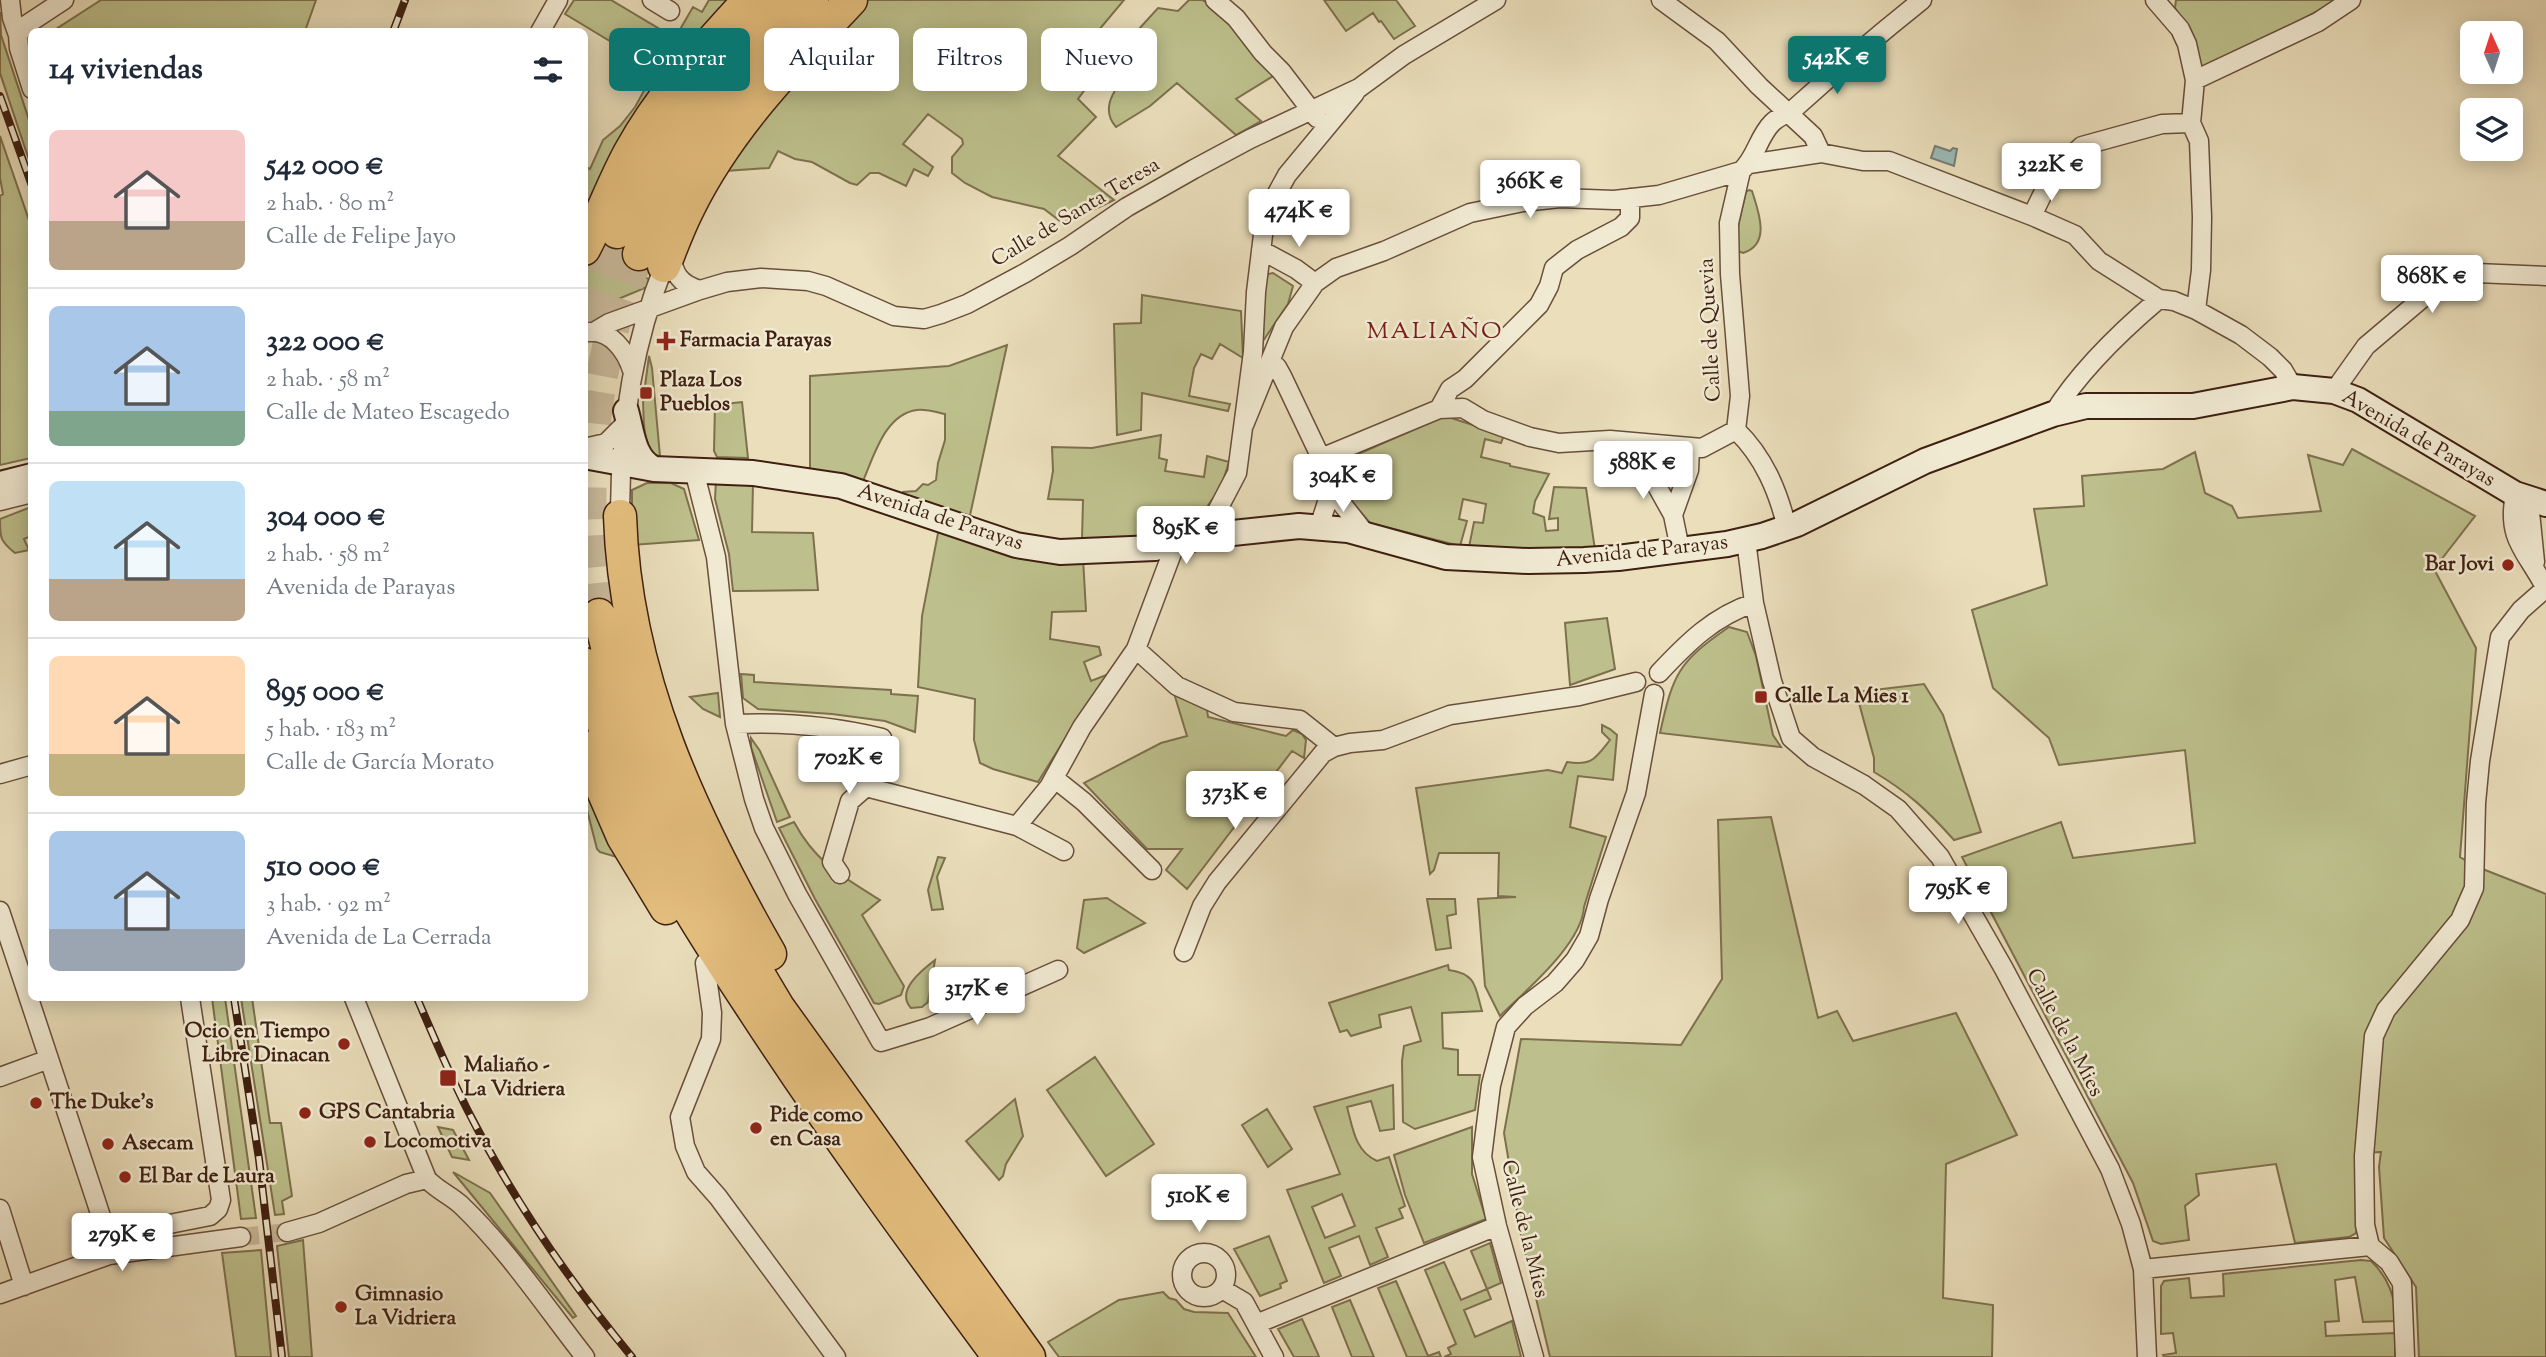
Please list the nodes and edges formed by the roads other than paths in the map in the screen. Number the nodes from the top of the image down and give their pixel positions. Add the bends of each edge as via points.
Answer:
1 (10, 0) edge
2 (64, 0) edge
3 (558, 0) edge
4 (652, 0) edge
5 (749, 0) edge
6 (782, 0) edge
7 (812, 0) edge
8 (851, 0) edge
9 (1215, 0) edge
10 (1661, 0) edge
11 (1922, 0) edge
12 (2155, 0) edge
13 (2351, 0) edge
14 (1489, 2) edge
15 (670, 11) dead end
16 (542, 28) edge
17 (18, 35) junction
18 (28, 76) edge
19 (2195, 80) junction
20 (1359, 88) junction
21 (1311, 109) junction
22 (1788, 112) junction
23 (2191, 123) junction
24 (1324, 131) junction
25 (1821, 153) junction
26 (1745, 168) junction
27 (1630, 198) junction
28 (2032, 216) junction
29 (1261, 250) junction
30 (634, 252) edge
31 (2546, 276) edge
32 (1315, 283) junction
33 (700, 290) junction
34 (2159, 299) junction
35 (650, 308) junction
36 (2196, 310) junction
37 (589, 332) edge
38 (1270, 366) junction
39 (632, 370) junction
40 (2293, 387) junction
41 (2334, 391) junction
42 (1439, 409) junction
43 (2053, 414) junction
44 (625, 418) junction
45 (1244, 425) junction
46 (1736, 430) junction
47 (1633, 443) junction
48 (588, 447) edge
49 (1690, 449) junction
50 (588, 457) edge
51 (1321, 458) junction
52 (621, 465) junction
53 (654, 469) junction
54 (694, 470) junction
55 (28, 477) edge
56 (0, 484) edge
57 (1331, 490) junction
58 (28, 494) edge
59 (2528, 499) edge
60 (0, 501) edge
61 (1673, 515) junction
62 (2546, 515) edge
63 (620, 516) joint
64 (1319, 527) junction
65 (1787, 528) junction
66 (2532, 531) junction
67 (1365, 533) junction
68 (1204, 537) junction
69 (1746, 540) junction
70 (1175, 545) junction
71 (1680, 549) junction
72 (2536, 569) junction
73 (2546, 589) edge
74 (1754, 603) junction
75 (599, 615) tunnel mouth
76 (1136, 649) junction
77 (1659, 673) junction
78 (588, 677) edge
79 (1636, 682) junction
80 (1654, 694) junction
81 (735, 724) junction
82 (1334, 747) junction
83 (588, 756) edge
84 (28, 766) edge
85 (0, 774) edge
86 (1054, 778) junction
87 (866, 787) junction
88 (1017, 826) junction
89 (1063, 851) dead end
90 (1152, 870) dead end
91 (840, 874) dead end
92 (0, 911) edge
93 (1184, 952) dead end
94 (24, 960) edge
95 (705, 963) junction
96 (1058, 970) dead end
97 (34, 1001) edge
98 (190, 1001) edge
99 (355, 1001) edge
100 (49, 1059) junction
101 (793, 1072) junction
102 (0, 1077) edge
103 (848, 1105) junction
104 (427, 1179) junction
105 (0, 1209) edge
106 (1497, 1226) junction
107 (3, 1228) edge
108 (105, 1230) junction
109 (287, 1232) tunnel mouth
110 (241, 1237) tunnel mouth
111 (2370, 1246) junction
112 (108, 1255) junction
113 (2143, 1269) junction
114 (24, 1286) junction
115 (1222, 1289) dead end
116 (0, 1294) edge
117 (1256, 1324) junction
118 (585, 1357) edge
119 (836, 1357) edge
120 (999, 1357) edge
121 (1029, 1357) edge
122 (1274, 1357) edge
123 (1534, 1357) edge
124 (2147, 1357) edge
125 (2405, 1357) edge

1 - 17 street
2 - 17 street
3 - 16 street
4 - 15 street
5 - 30 highway via 670,91 630,153
6 - 30 highway via 703,90 635,194
7 - 30 highway via 763,55 699,142
8 - 30 highway via 782,72 739,128 690,205
9 - 21 street via 1236,18
10 - 22 street via 1717,41
11 - 22 street, Calle de Quevia
12 - 19 street via 2180,29
13 - 19 street via 2318,22
14 - 20 street, Calle de Santa Teresa
17 - 18 street
19 - 23 street
20 - 21 street, Calle de Santa Teresa
20 - 24 street
21 - 24 street
21 - 33 street, Calle de Santa Teresa via 1194,169 1018,276 941,314 924,319 894,316 808,281 761,278
22 - 25 street via 1813,136
22 - 26 street, Calle de Quevia via 1766,130
23 - 28 street via 2162,124 2082,146 2058,168
23 - 36 street via 2199,141 2202,217
24 - 29 street via 1275,193
25 - 26 street
25 - 28 street via 1889,161
26 - 27 street via 1659,195
26 - 46 street, Calle de Quevia via 1729,223 1740,396
27 - 32 street via 1560,198 1470,213 1336,268
27 - 42 street via 1630,218 1554,268 1539,305 1450,389
28 - 34 street via 2075,235 2099,261
29 - 32 street
29 - 45 street
30 - 33 street via 673,267 686,285
30 - 35 street
31 - 41 street via 2476,273 2431,291 2366,345
32 - 38 street via 1284,327
33 - 35 street, Calle de Santa Teresa
34 - 36 street
34 - 43 street via 2075,383
35 - 37 street, Calle de Santa Teresa
35 - 39 street
36 - 40 street via 2270,357
37 - 39 street via 603,334 620,346
38 - 45 street
38 - 51 street via 1277,367 1282,376
39 - 44 street
40 - 41 street, Avenida de Parayas
40 - 43 street, Avenida de Parayas via 2193,406 2086,406
41 - 59 street, Avenida de Parayas via 2358,400
42 - 47 street, Calle de Quevia via 1463,408 1483,420 1559,443
42 - 51 street
43 - 65 street, Avenida de Parayas via 1925,461
44 - 48 street via 606,443
44 - 52 street
44 - 53 street via 638,455
45 - 68 street via 1237,473
46 - 49 street, Calle de Quevia via 1702,448
46 - 65 street via 1764,464
47 - 49 street, Calle de Quevia
47 - 61 street
49 - 61 street via 1689,470
50 - 52 street, Avenida de Parayas
51 - 57 street
52 - 53 street, Avenida de Parayas
52 - 63 street
53 - 54 street, Avenida de Parayas
54 - 70 street, Avenida de Parayas via 841,486 1040,550
54 - 81 street via 716,557
55 - 56 street
57 - 64 street
57 - 67 street
58 - 60 street
59 - 66 street
59 - 72 street via 2511,514 2512,528
61 - 71 street
62 - 66 street
63 - 103 highway via 633,627 674,763 699,823 803,1011
64 - 67 street, Avenida de Parayas
64 - 68 street, Avenida de Parayas
65 - 69 street, Avenida de Parayas
66 - 72 street
67 - 71 street, Avenida de Parayas via 1446,556 1504,561 1618,558
68 - 70 street, Avenida de Parayas
69 - 71 street, Avenida de Parayas
69 - 74 street, Calle de la Mies
70 - 76 street
72 - 73 street
73 - 111 street via 2521,610 2500,637 2480,761 2474,888 2469,905 2386,1010 2374,1037 2364,1156 2365,1225
74 - 77 street via 1711,623
74 - 113 street, Calle de la Mies via 1791,738 1813,757 1898,809 1940,857 2110,1169
75 - 103 highway via 640,751 681,841 778,1007
76 - 82 street via 1177,686 1234,712 1300,720
76 - 86 street via 1111,681
77 - 79 street via 1645,670
77 - 80 street via 1661,687
78 - 101 highway via 643,825 703,932
79 - 80 street via 1640,691
79 - 82 street via 1579,696 1450,715 1383,740
80 - 106 street, Calle de la Mies via 1636,793 1589,936 1555,983 1506,1027 1491,1085 1482,1157
81 - 87 street via 779,722 882,738 873,777
81 - 96 street via 764,828 880,1042 930,1027
82 - 93 street via 1323,753 1217,882
83 - 95 highway via 623,837 650,885
84 - 85 street
86 - 88 street
86 - 90 street
87 - 88 street
87 - 91 street via 850,801 832,862
88 - 89 street
92 - 94 street
95 - 101 highway via 775,1056
95 - 119 street via 711,1039 680,1117 685,1146 696,1172
97 - 100 street
98 - 108 street via 219,1209 210,1216 154,1228
99 - 104 street
100 - 102 street
100 - 108 street
101 - 120 highway
103 - 121 highway
104 - 109 street
104 - 118 street via 459,1203 496,1244
105 - 107 street
106 - 117 street
106 - 123 street, Calle de la Mies
107 - 114 street
108 - 112 street
110 - 112 street
111 - 113 street
111 - 125 street via 2389,1262 2402,1283
112 - 114 street
113 - 124 street, Calle de la Mies
114 - 116 street
115 - 117 street via 1244,1302
117 - 122 street

